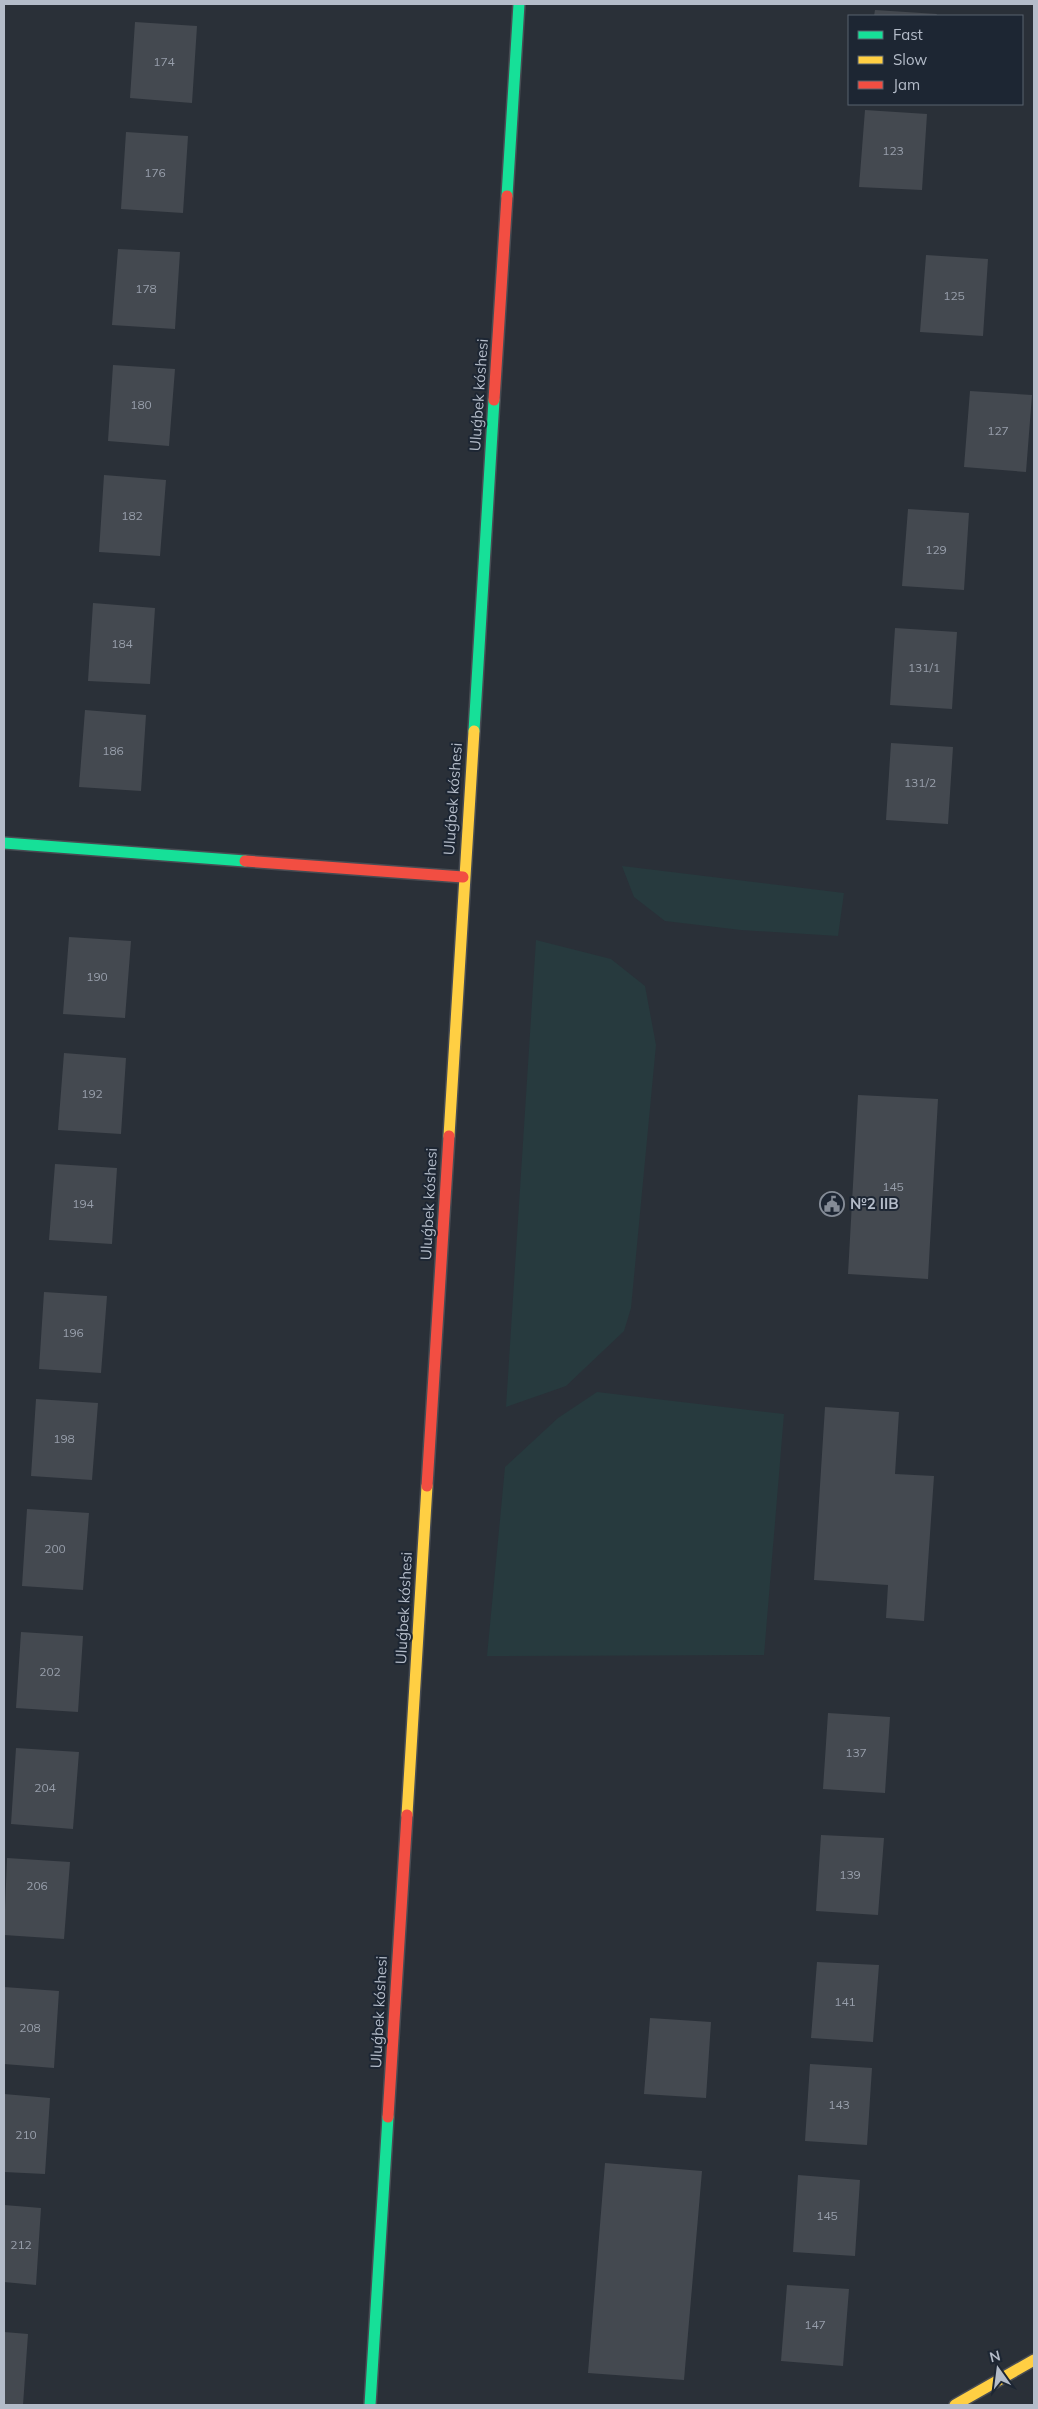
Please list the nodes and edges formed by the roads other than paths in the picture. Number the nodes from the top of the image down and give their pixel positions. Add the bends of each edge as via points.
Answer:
1 (519, 4) edge
2 (4, 843) edge
3 (463, 877) junction
4 (1034, 2360) edge
5 (370, 2405) edge
6 (955, 2405) edge

1 - 3 street, Uluǵbek kóshesi
2 - 3 street
3 - 5 street, Uluǵbek kóshesi
4 - 6 street

